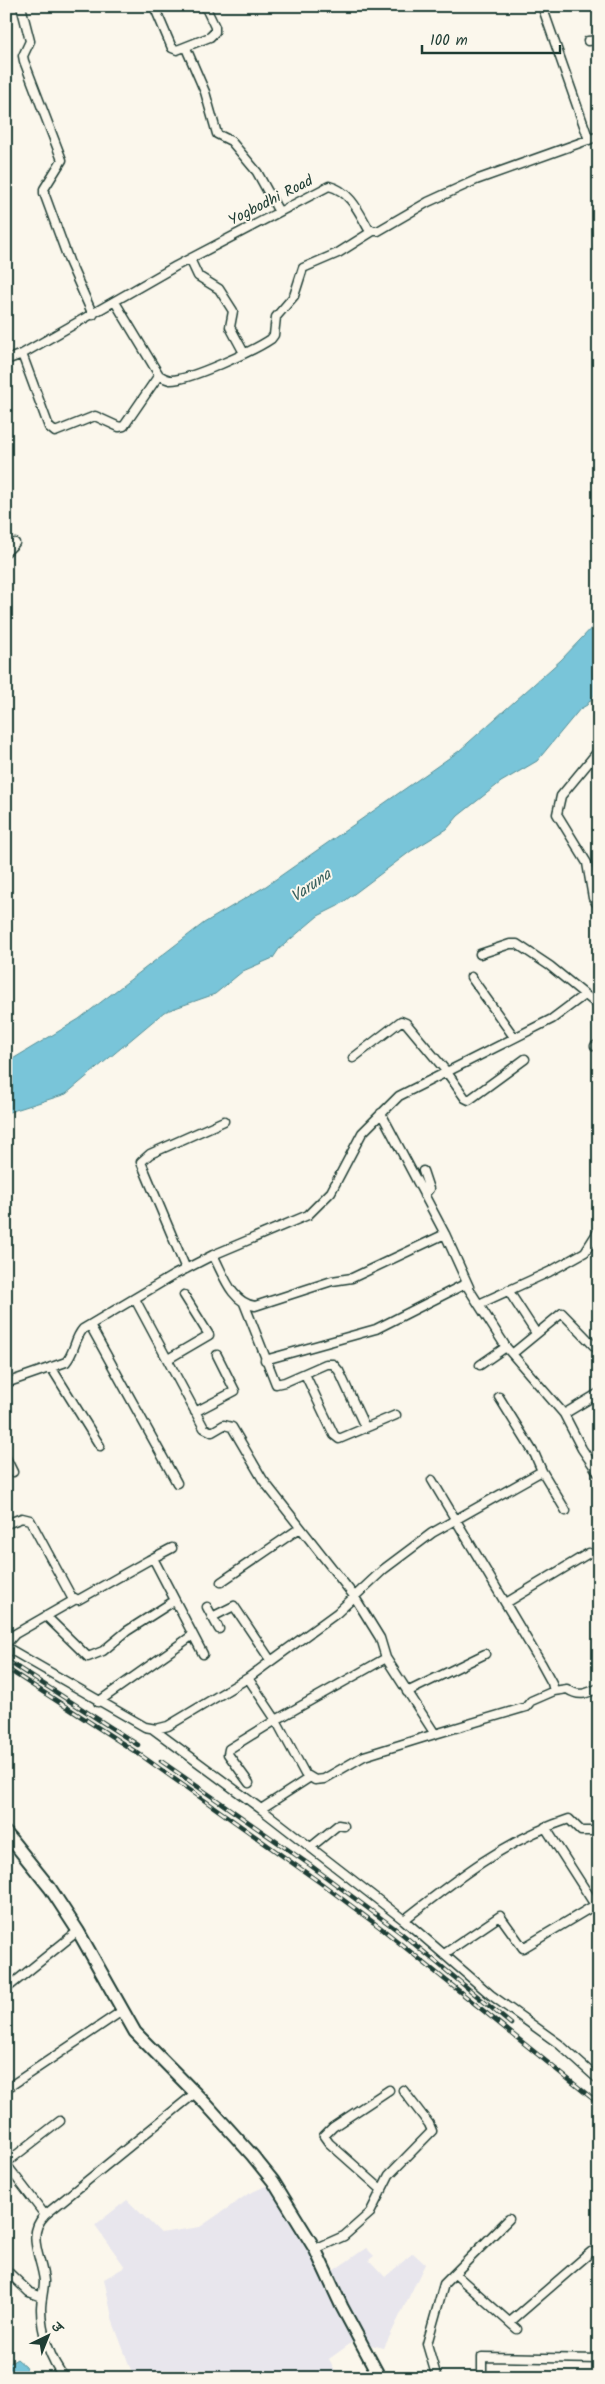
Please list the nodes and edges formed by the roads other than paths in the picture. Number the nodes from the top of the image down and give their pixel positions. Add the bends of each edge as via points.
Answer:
1 (21, 6) edge
2 (154, 6) edge
3 (205, 6) edge
4 (542, 6) edge
5 (599, 40) edge
6 (588, 41) dead end
7 (186, 48) junction
8 (599, 136) edge
9 (589, 140) junction
10 (279, 212) junction
11 (373, 231) junction
12 (190, 259) junction
13 (115, 302) junction
14 (93, 315) junction
15 (244, 353) junction
16 (22, 354) junction
17 (6, 360) edge
18 (159, 375) junction
19 (15, 543) dead end
20 (6, 552) edge
21 (599, 750) edge
22 (599, 907) edge
23 (480, 954) dead end
24 (470, 977) dead end
25 (584, 995) junction
26 (599, 1006) edge
27 (514, 1037) junction
28 (353, 1058) dead end
29 (525, 1059) dead end
30 (446, 1071) junction
31 (381, 1113) junction
32 (224, 1120) dead end
33 (423, 1171) dead end
34 (424, 1195) junction
35 (599, 1230) edge
36 (445, 1234) junction
37 (212, 1255) junction
38 (186, 1269) junction
39 (469, 1287) junction
40 (508, 1290) junction
41 (184, 1295) dead end
42 (135, 1299) junction
43 (244, 1303) junction
44 (479, 1304) junction
45 (90, 1325) junction
46 (536, 1333) junction
47 (506, 1347) junction
48 (599, 1351) edge
49 (512, 1354) junction
50 (217, 1355) dead end
51 (168, 1360) junction
52 (265, 1360) junction
53 (480, 1365) dead end
54 (51, 1367) junction
55 (305, 1374) junction
56 (6, 1383) edge
57 (599, 1393) edge
58 (499, 1397) dead end
59 (195, 1412) junction
60 (564, 1414) junction
61 (396, 1415) dead end
62 (365, 1427) junction
63 (100, 1446) dead end
64 (6, 1458) edge
65 (542, 1471) junction
66 (13, 1472) dead end
67 (599, 1474) edge
68 (432, 1480) dead end
69 (176, 1483) dead end
70 (566, 1511) dead end
71 (456, 1520) junction
72 (6, 1524) edge
73 (300, 1528) junction
74 (172, 1548) dead end
75 (589, 1553) dead end
76 (149, 1560) junction
77 (221, 1582) dead end
78 (354, 1596) junction
79 (76, 1599) junction
80 (174, 1601) junction
81 (506, 1603) junction
82 (207, 1607) dead end
83 (46, 1616) junction
84 (212, 1617) junction
85 (218, 1629) dead end
86 (193, 1635) junction
87 (6, 1646) edge
88 (203, 1654) dead end
89 (485, 1654) dead end
90 (386, 1658) junction
91 (271, 1661) junction
92 (248, 1678) junction
93 (599, 1688) edge
94 (407, 1692) junction
95 (554, 1692) junction
96 (98, 1702) junction
97 (276, 1720) junction
98 (152, 1728) junction
99 (436, 1734) junction
100 (309, 1778) junction
101 (249, 1783) dead end
102 (261, 1809) junction
103 (344, 1826) dead end
104 (545, 1827) junction
105 (599, 1831) edge
106 (6, 1833) edge
107 (311, 1847) junction
108 (404, 1920) junction
109 (78, 1931) junction
110 (444, 1954) junction
111 (6, 1989) edge
112 (122, 2011) junction
113 (599, 2080) edge
114 (6, 2089) edge
115 (389, 2090) dead end
116 (403, 2090) dead end
117 (194, 2094) junction
118 (60, 2120) dead end
119 (6, 2163) edge
120 (382, 2190) junction
121 (45, 2215) junction
122 (509, 2219) dead end
123 (314, 2249) junction
124 (591, 2252) dead end
125 (6, 2270) edge
126 (455, 2274) junction
127 (42, 2297) junction
128 (510, 2322) junction
129 (517, 2329) dead end
130 (599, 2360) edge
131 (65, 2378) edge
132 (380, 2378) edge
133 (437, 2378) edge
134 (482, 2378) edge

1 - 14 street via 30,41 24,61 62,160 44,193 68,261
2 - 7 street via 172,48
3 - 7 street via 216,27 215,32
4 - 9 street
5 - 6 street
7 - 10 street via 205,92 217,134 231,141 257,172
8 - 9 street
9 - 11 street via 476,180
10 - 11 street, Yogbodhi Road via 330,186 348,197
10 - 12 street, Yogbodhi Road
11 - 15 street via 338,253 302,268 294,296 276,317 274,335
12 - 13 street, Yogbodhi Road
12 - 15 street via 198,276 219,289 233,310 230,327
13 - 14 street, Yogbodhi Road
13 - 18 street
14 - 16 street, Yogbodhi Road
15 - 18 street via 176,379
16 - 17 street, Yogbodhi Road
16 - 18 street via 49,427 54,432 95,416 124,426
19 - 20 street
21 - 22 street via 561,796 558,814 587,863 593,898
23 - 25 street via 517,944
24 - 27 street
25 - 26 street
25 - 27 street via 552,1019
27 - 30 street
28 - 30 street via 401,1021 406,1022
29 - 30 street via 471,1100 465,1098
30 - 31 street via 399,1096
31 - 34 street
31 - 37 street via 362,1133 331,1192 308,1215
32 - 38 street via 150,1154 141,1162
33 - 34 street via 428,1189
34 - 36 street
35 - 40 street via 585,1252
36 - 39 street
36 - 43 street via 352,1278 332,1280 255,1306
37 - 38 street
37 - 43 street via 234,1294
38 - 42 street
39 - 44 street
39 - 52 street via 463,1285 376,1329
40 - 44 street
40 - 46 street
41 - 51 street via 209,1335
42 - 45 street
42 - 51 street
43 - 52 street
44 - 47 street
45 - 54 street via 78,1334 66,1362
45 - 69 street
46 - 48 street via 562,1313
46 - 49 street
47 - 49 street
47 - 53 street
49 - 60 street
50 - 59 street via 236,1391
51 - 59 street
52 - 55 street via 278,1385
54 - 56 street
54 - 63 street
55 - 62 street via 333,1364
55 - 62 street via 336,1438 341,1439
57 - 60 street
58 - 65 street
59 - 73 street via 208,1432 224,1425 232,1427 256,1470
60 - 67 street
61 - 62 street
64 - 66 street
65 - 70 street
65 - 71 street
68 - 71 street
71 - 78 street via 396,1560
71 - 81 street
72 - 79 street via 22,1518 30,1520
73 - 77 street
73 - 78 street
74 - 76 street
75 - 81 street
76 - 79 street via 82,1599
76 - 80 street via 156,1563
78 - 90 street via 380,1638
78 - 91 street via 337,1613
79 - 83 street
80 - 83 street via 108,1648 88,1657
80 - 86 street
81 - 95 street via 549,1676
82 - 84 street
83 - 87 street via 15,1634
84 - 85 street
84 - 91 street via 234,1606
86 - 88 street
86 - 96 street
87 - 96 street
89 - 94 street
90 - 94 street
90 - 97 street
91 - 92 street
92 - 97 street
92 - 98 street via 168,1726
93 - 95 street via 585,1694 567,1689
94 - 99 street
95 - 99 street via 531,1701 526,1707
96 - 98 street
97 - 100 street
97 - 101 street via 228,1749 228,1754
98 - 102 street
99 - 100 street via 364,1756 324,1779
100 - 102 street
102 - 107 street
103 - 107 street via 338,1825
104 - 105 street via 569,1819 581,1831
104 - 108 street via 462,1874
104 - 110 street via 595,1905 523,1948 500,1916
106 - 109 street via 50,1888
107 - 108 street
108 - 110 street
109 - 111 street
109 - 112 street
110 - 113 street via 491,1995 559,2044
112 - 114 street
112 - 117 street via 141,2039
115 - 120 street via 333,2126 324,2136
116 - 120 street via 432,2130 389,2175
117 - 121 street
117 - 123 street via 264,2169
118 - 119 street
119 - 121 street
120 - 123 street via 370,2213 361,2222 344,2236
121 - 127 street via 36,2225 34,2236 44,2282
122 - 126 street
123 - 132 street
124 - 128 street
125 - 127 street via 29,2292
126 - 128 street
126 - 133 street via 444,2284 427,2344
127 - 131 street via 41,2318 47,2343
128 - 129 street
130 - 134 street via 482,2357

